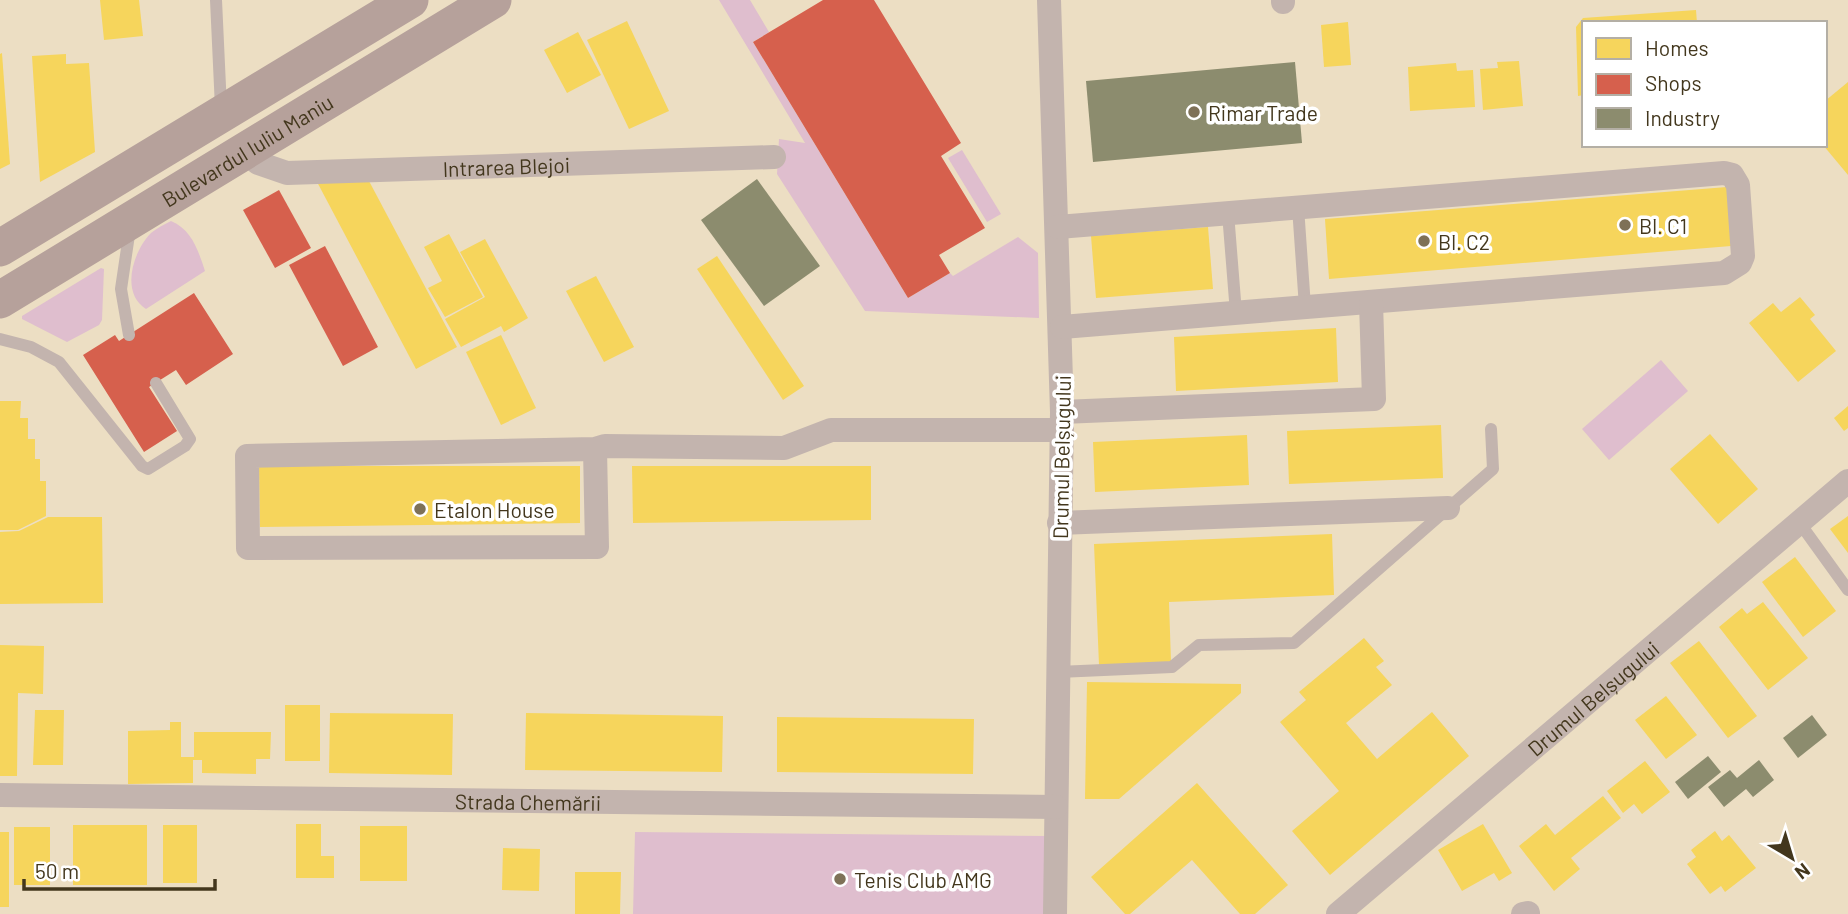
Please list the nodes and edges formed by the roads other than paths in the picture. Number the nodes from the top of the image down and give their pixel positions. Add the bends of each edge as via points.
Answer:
1 (216, 0) edge
2 (410, 0) edge
3 (493, 0) edge
4 (1049, 0) edge
5 (221, 113) junction
6 (243, 150) junction
7 (774, 157) dead end
8 (1298, 207) junction
9 (1228, 213) junction
10 (132, 219) junction
11 (1058, 227) junction
12 (0, 248) edge
13 (0, 300) edge
14 (1371, 302) junction
15 (1305, 307) junction
16 (1236, 313) junction
17 (1062, 327) junction
18 (129, 335) dead end
19 (0, 339) edge
20 (156, 383) dead end
21 (1062, 421) junction
22 (1491, 429) dead end
23 (595, 449) junction
24 (1848, 481) edge
25 (1448, 508) junction
26 (1799, 522) junction
27 (1059, 523) junction
28 (1848, 590) edge
29 (1058, 672) junction
30 (0, 795) edge
31 (1056, 807) junction
32 (1055, 914) edge
33 (1338, 914) edge

1 - 5 lane
2 - 5 main road, Bulevardul Iuliu Maniu
3 - 6 main road, Bulevardul Iuliu Maniu
4 - 11 street, Drumul Belșugului
5 - 6 main road
5 - 12 main road, Bulevardul Iuliu Maniu
6 - 7 street, Intrarea Blejoi via 258,163 286,173
6 - 10 main road, Bulevardul Iuliu Maniu
8 - 9 street
8 - 14 street via 1724,173 1732,175 1738,185 1743,256 1724,273
8 - 15 lane
9 - 11 street
9 - 16 lane
10 - 13 main road, Bulevardul Iuliu Maniu
10 - 18 lane via 121,289
11 - 17 street, Drumul Belșugului
14 - 15 street
14 - 21 street via 1374,399
15 - 16 street
16 - 17 street
17 - 21 street, Drumul Belșugului
19 - 20 lane via 31,347 59,362 148,469 190,439
21 - 23 street via 831,430 784,448
21 - 27 street, Drumul Belșugului
22 - 25 lane via 1493,469
23 - 23 street via 247,456 248,548 597,547
24 - 26 street, Drumul Belșugului
25 - 27 street
25 - 29 lane via 1294,643 1199,645 1172,667
26 - 28 lane
26 - 33 street, Drumul Belșugului
27 - 29 street, Drumul Belșugului
29 - 31 street, Drumul Belșugului
30 - 31 street, Strada Chemării
31 - 32 street, Drumul Belșugului

